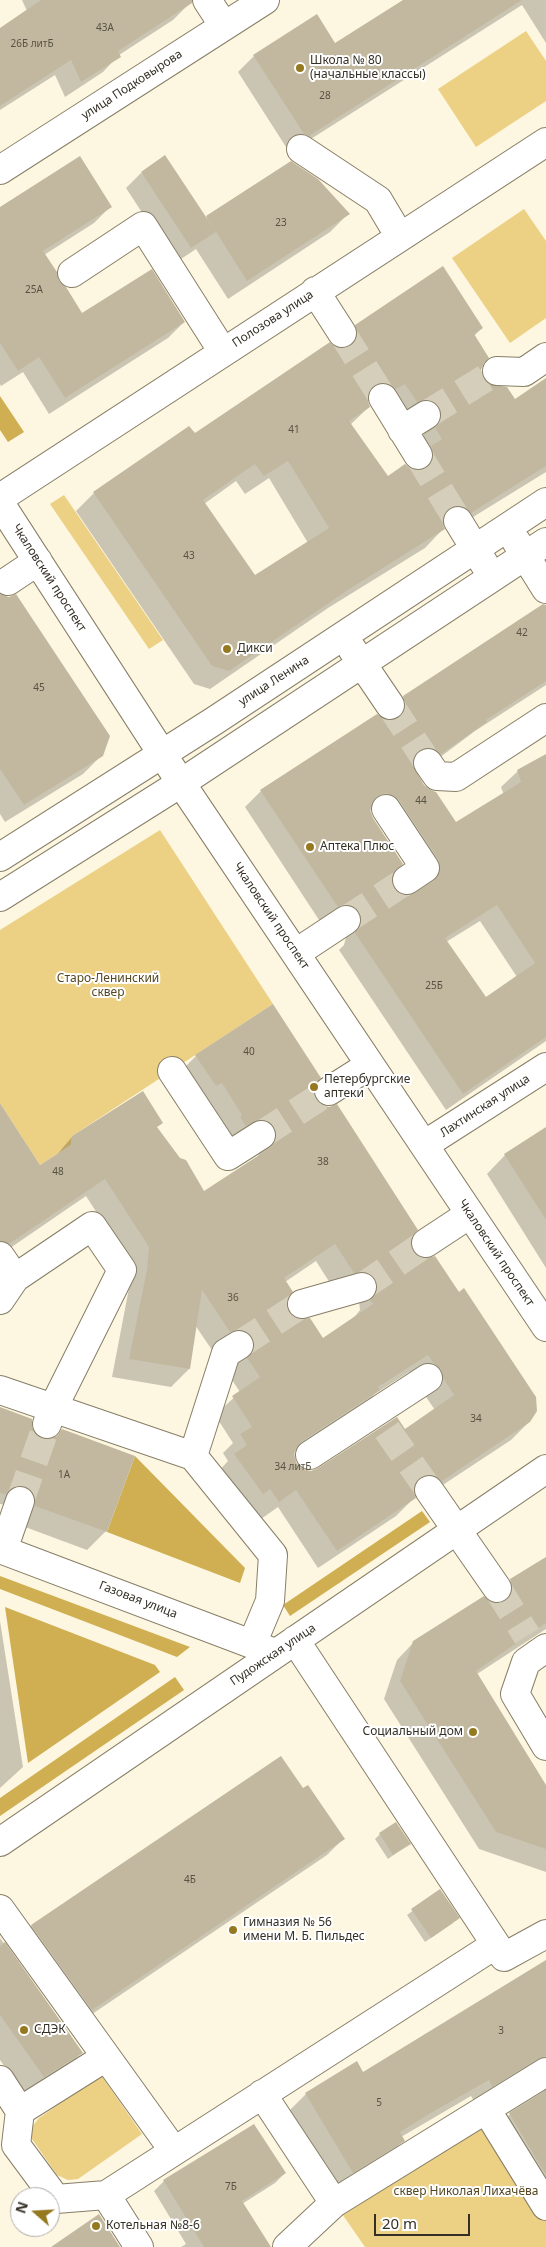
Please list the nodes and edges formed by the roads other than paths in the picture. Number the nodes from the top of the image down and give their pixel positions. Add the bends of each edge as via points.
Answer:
1 (207, 0) edge
2 (265, 0) edge
3 (224, 26) junction
4 (546, 142) edge
5 (301, 149) dead end
6 (0, 170) edge
7 (400, 237) junction
8 (72, 273) dead end
9 (316, 291) junction
10 (342, 334) tunnel mouth
11 (223, 352) junction
12 (546, 357) edge
13 (497, 371) tunnel mouth
14 (383, 398) tunnel mouth
15 (426, 415) tunnel mouth
16 (402, 430) junction
17 (418, 455) tunnel mouth
18 (546, 502) edge
19 (2, 507) edge
20 (458, 521) tunnel mouth
21 (507, 527) junction
22 (475, 548) junction
23 (536, 549) edge
24 (38, 561) junction
25 (492, 577) junction
26 (8, 581) dead end
27 (546, 589) edge
28 (343, 636) junction
29 (362, 664) junction
30 (390, 705) tunnel mouth
31 (546, 718) edge
32 (162, 754) junction
33 (428, 763) tunnel mouth
34 (181, 783) junction
35 (386, 809) dead end
36 (0, 857) edge
37 (407, 880) tunnel mouth
38 (0, 898) edge
39 (346, 920) tunnel mouth
40 (296, 953) junction
41 (370, 1065) junction
42 (546, 1067) edge
43 (172, 1071) dead end
44 (329, 1091) tunnel mouth
45 (261, 1135) tunnel mouth
46 (424, 1145) junction
47 (470, 1214) junction
48 (426, 1242) tunnel mouth
49 (0, 1256) edge
50 (362, 1287) tunnel mouth
51 (8, 1289) edge
52 (302, 1304) tunnel mouth
53 (546, 1327) edge
54 (239, 1345) tunnel mouth
55 (428, 1378) dead end
56 (0, 1390) edge
57 (50, 1416) junction
58 (310, 1455) dead end
59 (193, 1456) junction
60 (546, 1468) edge
61 (429, 1490) tunnel mouth
62 (20, 1500) tunnel mouth
63 (456, 1530) junction
64 (1, 1549) edge
65 (497, 1588) tunnel mouth
66 (274, 1646) junction
67 (537, 1646) edge
68 (546, 1746) edge
69 (0, 1842) edge
70 (0, 1909) edge
71 (546, 1934) edge
72 (495, 1945) junction
73 (106, 2057) junction
74 (546, 2072) edge
75 (0, 2080) edge
76 (262, 2094) junction
77 (486, 2109) junction
78 (20, 2111) junction
79 (174, 2151) junction
80 (106, 2195) junction
81 (334, 2203) junction
82 (546, 2206) edge
83 (139, 2247) edge
84 (287, 2247) edge

1 - 3 street
2 - 3 street, улица Подковырова
3 - 6 street, улица Подковырова
4 - 7 street, Полозова улица
5 - 7 street via 378,200
7 - 9 street, Полозова улица
8 - 11 street via 143,226
9 - 10 street
9 - 11 street, Полозова улица
11 - 19 street, Полозова улица
12 - 13 street via 524,372
14 - 16 street
15 - 16 street
16 - 17 street
18 - 21 street, улица Ленина
19 - 24 street, Чкаловский проспект
20 - 22 street
21 - 22 street, улица Ленина
21 - 23 street
22 - 25 street
22 - 28 street, улица Ленина
23 - 25 street
23 - 27 street
24 - 26 street
24 - 32 street, Чкаловский проспект
25 - 29 street
28 - 29 street
28 - 32 street, улица Ленина
29 - 30 street
29 - 34 street
31 - 33 street via 456,778 437,776
32 - 34 street, Чкаловский проспект
32 - 36 street, улица Ленина
34 - 38 street
34 - 40 street, Чкаловский проспект
35 - 37 street via 425,868
39 - 40 street
40 - 41 street, Чкаловский проспект
41 - 44 street
41 - 46 street, Чкаловский проспект
42 - 46 street, Лахтинская улица
43 - 45 street via 228,1156
46 - 47 street, Чкаловский проспект
47 - 48 street
47 - 53 street, Чкаловский проспект
49 - 51 street
50 - 52 street
51 - 57 street via 92,1226 122,1270
54 - 59 street via 226,1353
55 - 58 street via 381,1421
56 - 57 street
57 - 59 street
59 - 66 street via 274,1555 270,1600
60 - 63 street, Пудожская улица
61 - 63 street
62 - 64 street
63 - 65 street
63 - 66 street, Пудожская улица
64 - 66 street, Газовая улица
66 - 69 street, Пудожская улица
66 - 72 street
67 - 68 street via 526,1662 515,1694
70 - 73 street
71 - 72 street via 504,1957
72 - 76 street
73 - 78 street
73 - 79 street
74 - 77 street
75 - 78 street
76 - 79 street
76 - 81 street
77 - 81 street
77 - 82 street
78 - 80 street via 16,2145 56,2199
79 - 80 street
80 - 83 street
81 - 84 street

